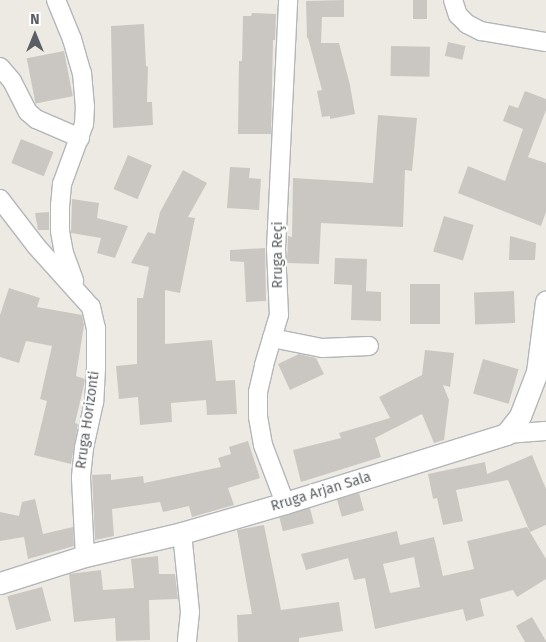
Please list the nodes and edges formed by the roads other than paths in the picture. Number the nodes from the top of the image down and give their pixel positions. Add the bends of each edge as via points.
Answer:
1 (56, 0) edge
2 (288, 0) edge
3 (453, 0) edge
4 (546, 42) edge
5 (0, 67) edge
6 (80, 138) junction
7 (0, 199) edge
8 (78, 290) junction
9 (546, 302) edge
10 (272, 338) junction
11 (369, 346) dead end
12 (546, 431) edge
13 (506, 434) junction
14 (285, 503) junction
15 (182, 533) junction
16 (85, 556) junction
17 (0, 583) edge
18 (187, 642) edge

1 - 6 street via 82,73 85,106
2 - 10 street, Rruga Reçi via 276,249 279,315
3 - 4 street via 458,15 481,31
5 - 6 street via 12,81 28,112 36,119
6 - 8 street via 62,184 60,205 64,253
7 - 8 street via 36,246
8 - 16 street, Rruga Horizonti via 91,307 96,328 94,402 81,478
9 - 13 street via 537,372 520,416
10 - 11 street via 322,348
10 - 14 street, Rruga Reçi via 258,392 258,417 263,446
12 - 13 street
13 - 14 street, Rruga Arjan Sala
14 - 15 street, Rruga Arjan Sala
15 - 16 street, Rruga Arjan Sala
15 - 18 street via 190,612
16 - 17 street, Rruga Arjan Sala

